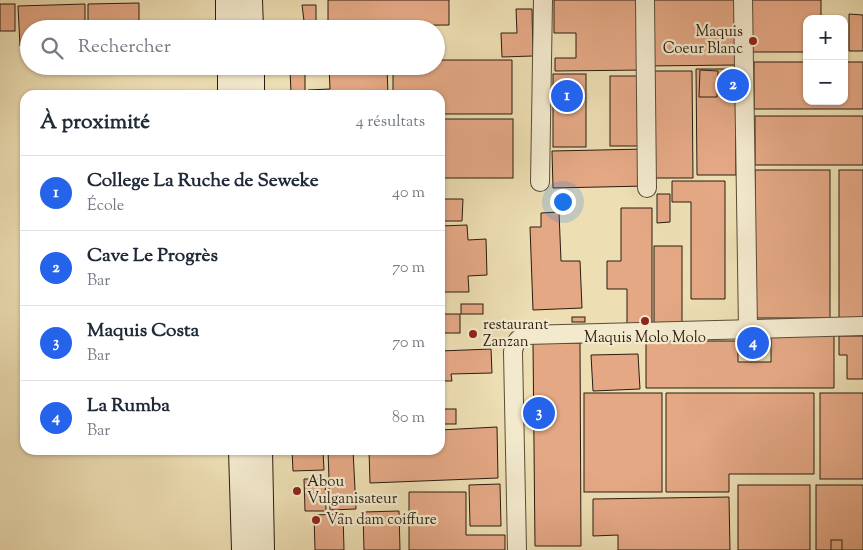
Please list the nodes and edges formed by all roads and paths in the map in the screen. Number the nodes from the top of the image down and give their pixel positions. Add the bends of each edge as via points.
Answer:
1 (228, 0) edge
2 (250, 0) edge
3 (543, 0) edge
4 (645, 0) edge
5 (743, 0) edge
6 (228, 20) edge
7 (251, 20) edge
8 (230, 75) edge
9 (252, 75) edge
10 (230, 90) edge
11 (252, 90) edge
12 (540, 182) dead end
13 (647, 188) dead end
14 (863, 326) edge
15 (748, 329) junction
16 (241, 455) edge
17 (260, 455) edge
18 (244, 550) edge
19 (262, 550) edge
20 (517, 550) edge

1 - 6 main road
2 - 7 main road
3 - 12 street
4 - 13 street
5 - 15 street
8 - 10 main road
9 - 11 main road
14 - 15 street
15 - 20 street via 520,337 513,352
16 - 18 main road
17 - 19 main road

